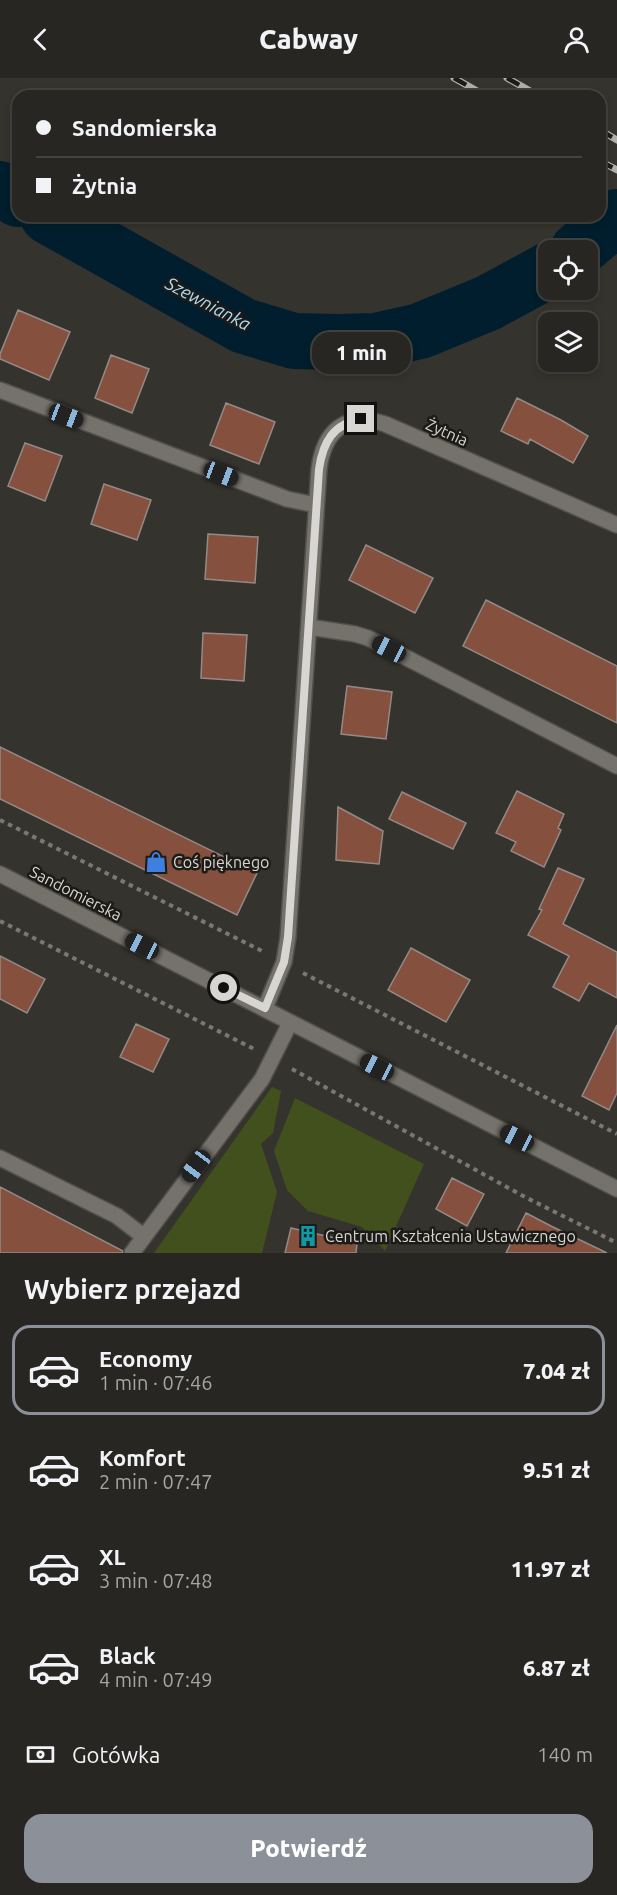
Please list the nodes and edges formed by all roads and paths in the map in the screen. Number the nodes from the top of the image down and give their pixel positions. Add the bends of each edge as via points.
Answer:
1 (0, 390) edge
2 (316, 505) junction
3 (617, 525) edge
4 (309, 627) junction
5 (617, 766) edge
6 (0, 820) edge
7 (0, 874) edge
8 (0, 921) edge
9 (284, 962) junction
10 (265, 1008) junction
11 (290, 1023) junction
12 (272, 1058) junction
13 (617, 1134) edge
14 (0, 1158) edge
15 (617, 1189) edge
16 (143, 1236) junction
17 (617, 1243) edge
18 (132, 1253) edge

1 - 2 street via 287,499
2 - 3 street, Żytnia via 320,460 327,442 339,426 361,419 385,424
2 - 4 street, Żytnia
4 - 5 street via 368,638
4 - 9 street, Żytnia
6 - 9 path
7 - 10 street, Sandomierska
8 - 12 path
9 - 10 street, Żytnia
9 - 13 path
10 - 11 street, Sandomierska
11 - 12 street
11 - 15 street, Sandomierska
12 - 16 street via 262,1078
12 - 17 path
14 - 16 street via 117,1216
16 - 18 street

